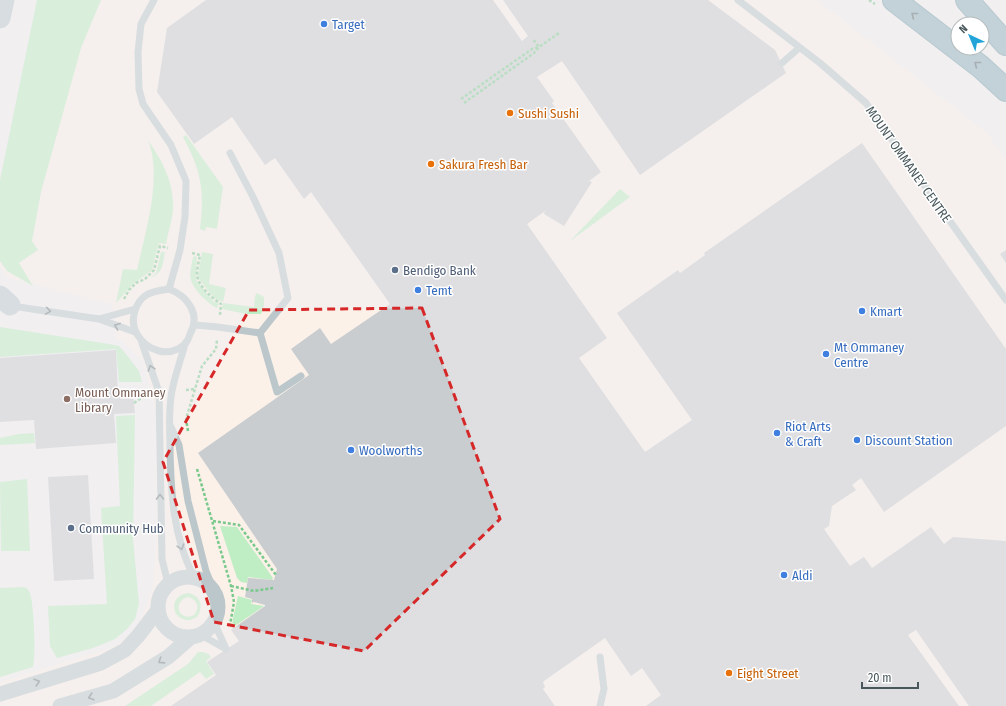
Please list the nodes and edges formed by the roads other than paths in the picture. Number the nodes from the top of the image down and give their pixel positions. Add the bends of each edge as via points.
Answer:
1 (4, 0) edge
2 (154, 0) edge
3 (738, 0) edge
4 (894, 0) edge
5 (967, 0) edge
6 (0, 18) edge
7 (1006, 44) edge
8 (799, 48) junction
9 (782, 63) dead end
10 (1006, 90) edge
11 (230, 153) dead end
12 (169, 289) junction
13 (1006, 300) edge
14 (3, 303) edge
15 (135, 309) junction
16 (99, 319) junction
17 (195, 325) junction
18 (136, 332) junction
19 (260, 333) junction
20 (142, 343) junction
21 (185, 344) junction
22 (301, 376) dead end
23 (170, 425) junction
24 (194, 577) junction
25 (168, 584) junction
26 (216, 595) junction
27 (158, 610) junction
28 (214, 622) junction
29 (196, 636) junction
30 (600, 657) dead end
31 (0, 694) edge
32 (64, 705) edge
33 (600, 706) edge

1 - 6 main road
2 - 12 lane via 141,24 138,52 139,89 143,104 171,145 186,181 185,217 180,250
3 - 8 lane, MOUNT OMMANEY CENTRE
10 -> 4 highway
5 - 7 highway
8 - 9 lane
8 - 13 lane, MOUNT OMMANEY CENTRE via 866,103
11 - 19 lane via 279,253 288,298
12 - 15 lane via 148,294
12 - 17 lane via 186,299
14 -> 16 lane
15 - 16 lane
15 - 18 lane via 133,321
18 -> 16 lane
17 - 19 lane
17 - 21 lane
18 - 20 lane
19 - 22 lane via 277,392
20 - 21 lane via 165,352
25 -> 20 lane via 162,559 159,392
21 - 23 lane via 172,390
23 -> 24 lane via 173,511 180,543
23 - 26 lane via 179,445 188,501 206,571
24 - 25 street via 176,579
24 - 26 street via 207,584
25 - 27 street via 158,600
26 - 28 street via 218,613
27 - 29 street via 159,619 170,632 182,637
31 -> 27 street via 101,663 125,650
28 - 29 street via 208,630
28 - 29 lane via 226,649
29 -> 32 street via 168,657 113,691
30 - 33 lane via 604,688

